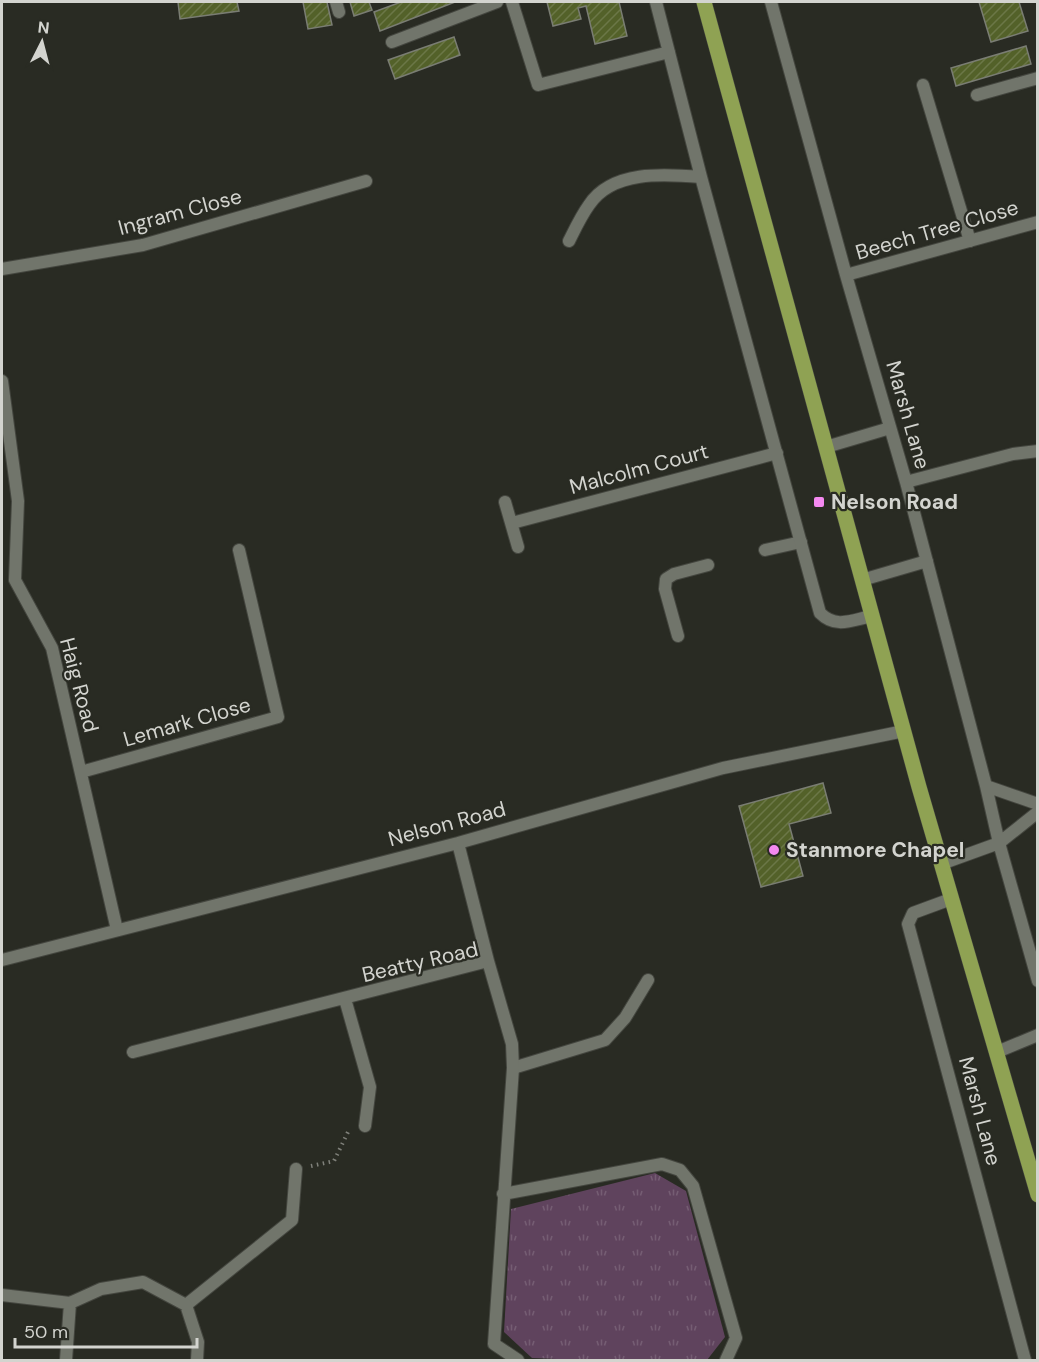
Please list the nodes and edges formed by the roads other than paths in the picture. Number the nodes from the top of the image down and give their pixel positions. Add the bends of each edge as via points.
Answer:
1 (497, 2) edge
2 (512, 2) edge
3 (656, 2) edge
4 (704, 2) edge
5 (771, 2) edge
6 (392, 42) dead end
7 (669, 52) junction
8 (1038, 78) edge
9 (923, 85) dead end
10 (977, 95) dead end
11 (701, 177) junction
12 (366, 181) dead end
13 (1038, 222) edge
14 (568, 241) dead end
15 (970, 241) junction
16 (2, 269) edge
17 (846, 275) junction
18 (2, 381) edge
19 (890, 428) junction
20 (826, 447) junction
21 (1038, 451) edge
22 (777, 453) junction
23 (906, 482) junction
24 (505, 502) dead end
25 (512, 523) junction
26 (801, 542) junction
27 (518, 547) dead end
28 (239, 550) dead end
29 (765, 550) dead end
30 (927, 561) junction
31 (708, 565) dead end
32 (862, 580) junction
33 (872, 616) junction
34 (678, 636) dead end
35 (904, 731) junction
36 (81, 772) junction
37 (986, 786) junction
38 (1038, 804) edge
39 (1038, 812) edge
40 (458, 843) junction
41 (999, 843) junction
42 (941, 864) junction
43 (951, 899) junction
44 (117, 930) junction
45 (2, 960) edge
46 (488, 961) junction
47 (648, 980) dead end
48 (1038, 981) edge
49 (345, 999) junction
50 (1038, 1035) edge
51 (133, 1052) dead end
52 (997, 1052) junction
53 (513, 1068) junction
54 (365, 1126) road end
55 (296, 1170) road end
56 (503, 1194) junction
57 (1038, 1195) edge
58 (2, 1295) edge
59 (70, 1303) junction
60 (186, 1305) junction
61 (66, 1360) edge
62 (197, 1360) edge
63 (518, 1360) edge
64 (726, 1360) edge
65 (1025, 1360) edge

1 - 6 street
2 - 7 street via 538,86
3 - 7 street
4 - 20 main road, Marsh Lane
5 - 17 street, Marsh Lane
7 - 11 street
8 - 10 street
9 - 15 street
11 - 14 street via 631,178 604,188 589,204
11 - 22 street
12 - 16 street, Ingram Close via 143,244
13 - 15 street, Beech Tree Close
15 - 17 street, Beech Tree Close
17 - 19 street, Marsh Lane
18 - 36 street, Haig Road via 18,501 15,580 52,648
19 - 20 street
19 - 23 street, Marsh Lane
20 - 32 main road, Marsh Lane
21 - 23 street
22 - 25 street, Malcolm Court
22 - 26 street
23 - 30 street, Marsh Lane
24 - 25 street
25 - 27 street
26 - 29 street
26 - 33 street via 820,613 827,620 838,622
28 - 36 street, Lemark Close via 278,717
30 - 32 street
30 - 37 street, Marsh Lane
31 - 34 street via 666,579 665,589
32 - 33 main road, Marsh Lane
33 - 35 main road, Marsh Lane
35 - 40 street, Nelson Road via 723,768
35 - 42 main road, Marsh Lane
36 - 44 street, Haig Road
37 - 38 street
37 - 41 street, Marsh Lane
39 - 41 street
40 - 44 street, Nelson Road
40 - 46 street
41 - 42 street
41 - 48 street, Marsh Lane
42 - 43 main road, Marsh Lane
43 - 52 main road, Marsh Lane
43 - 65 street, Marsh Lane via 913,913 908,924
44 - 45 street, Nelson Road
46 - 49 street, Beatty Road
46 - 53 street, Beatty Road via 512,1044
47 - 53 street via 625,1018 605,1040
49 - 51 street, Beatty Road
49 - 54 street via 370,1087
50 - 52 street, Marsh Lane
52 - 57 main road, Marsh Lane
53 - 56 street, Beatty Road
55 - 60 street via 292,1220
56 - 63 street, Beatty Road via 494,1344
56 - 64 street via 663,1164 680,1170 693,1186 736,1338
58 - 59 street
59 - 60 street via 101,1289 143,1282
59 - 61 street
60 - 62 street via 198,1342

